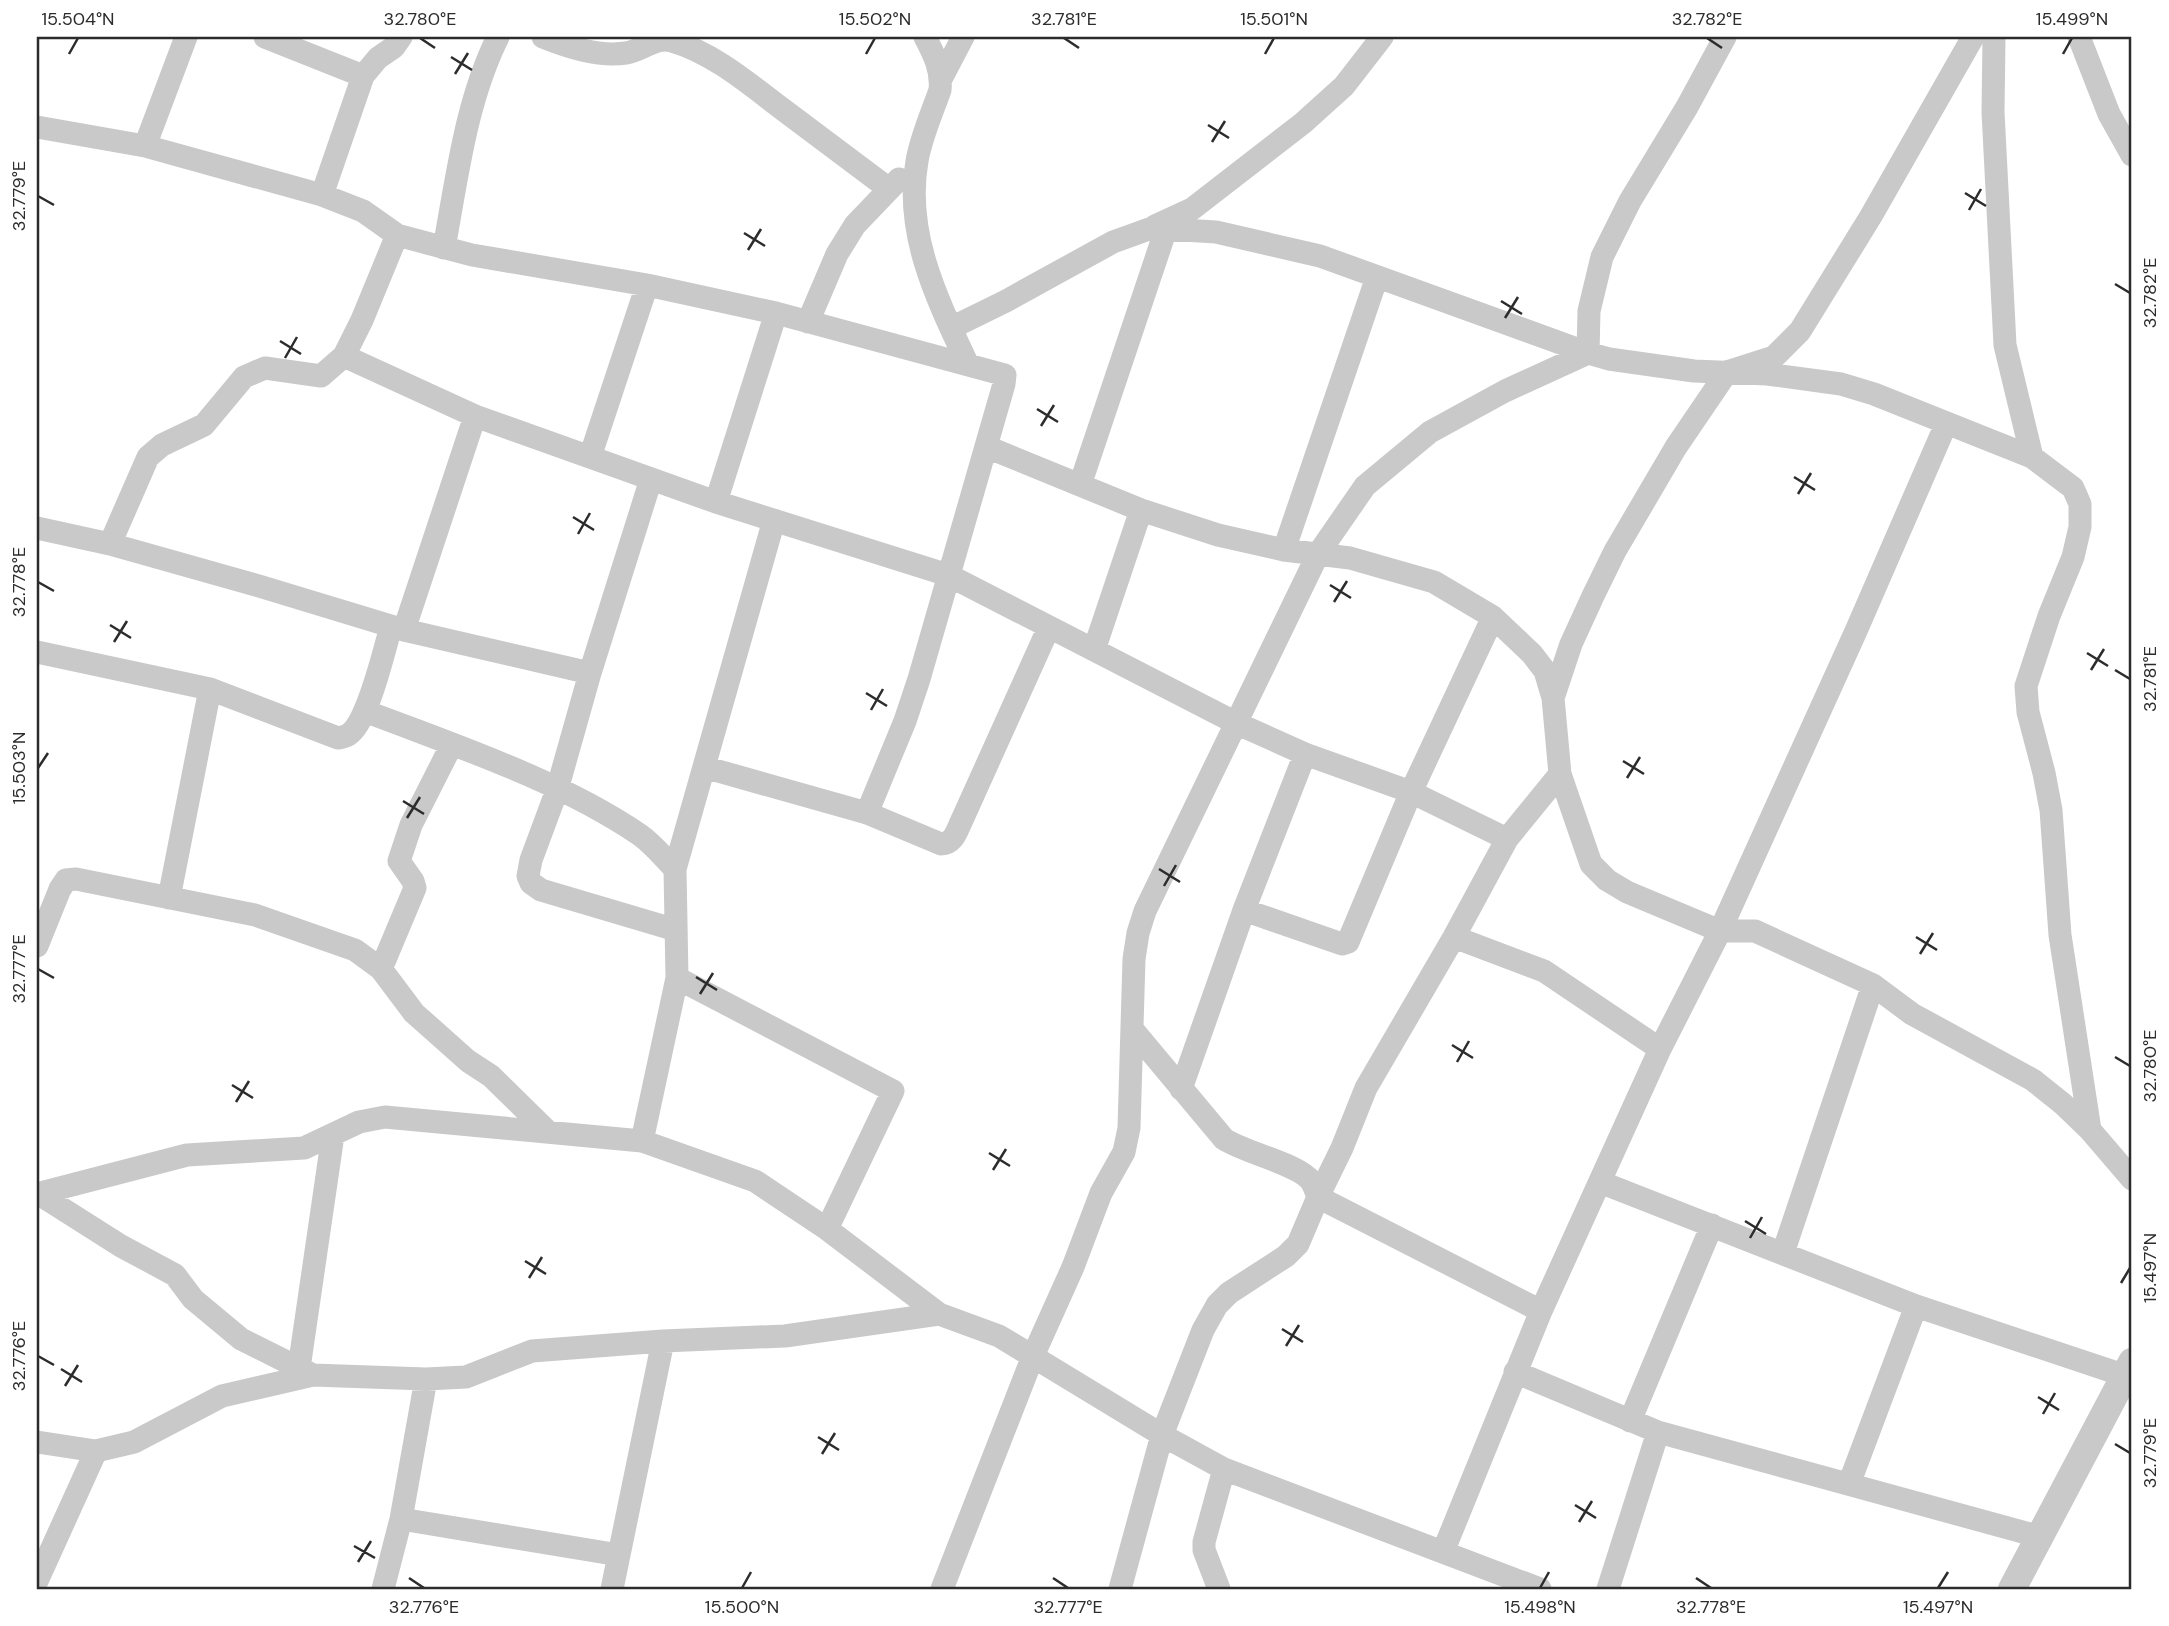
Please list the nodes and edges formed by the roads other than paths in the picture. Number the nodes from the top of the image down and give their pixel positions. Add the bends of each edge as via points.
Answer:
1 (186, 37) edge
2 (265, 37) edge
3 (401, 37) edge
4 (498, 37) edge
5 (543, 37) edge
6 (925, 37) edge
7 (962, 37) edge
8 (1382, 37) edge
9 (1725, 37) edge
10 (1973, 37) edge
11 (1994, 37) edge
12 (2079, 37) edge
13 (363, 76) junction
14 (941, 79) junction
15 (37, 127) edge
16 (145, 146) junction
17 (2132, 155) edge
18 (916, 161) junction
19 (889, 189) junction
20 (322, 195) junction
21 (1158, 229) junction
22 (397, 235) junction
23 (444, 248) junction
24 (1377, 277) junction
25 (647, 285) junction
26 (776, 313) junction
27 (808, 322) junction
28 (951, 328) junction
29 (1588, 353) junction
30 (344, 356) junction
31 (968, 365) junction
32 (1727, 372) junction
33 (475, 416) junction
34 (1946, 424) junction
35 (986, 447) junction
36 (590, 457) junction
37 (2032, 457) junction
38 (651, 479) junction
39 (1080, 485) junction
40 (716, 502) junction
41 (1141, 510) junction
42 (774, 520) junction
43 (37, 528) edge
44 (110, 544) junction
45 (1284, 550) junction
46 (1318, 554) junction
47 (948, 575) junction
48 (1493, 617) junction
49 (1049, 627) junction
50 (398, 629) junction
51 (1094, 650) junction
52 (37, 652) edge
53 (590, 673) junction
54 (210, 689) junction
55 (1553, 698) junction
56 (365, 711) junction
57 (1238, 724) junction
58 (452, 744) junction
59 (1305, 754) junction
60 (704, 767) junction
61 (1560, 774) junction
62 (557, 790) junction
63 (1411, 792) junction
64 (867, 813) junction
65 (1507, 839) junction
66 (675, 869) junction
67 (169, 898) junction
68 (1244, 909) junction
69 (676, 930) junction
70 (1720, 931) junction
71 (1454, 937) junction
72 (37, 946) edge
73 (381, 969) junction
74 (677, 978) junction
75 (1873, 985) junction
76 (1132, 1029) junction
77 (1660, 1049) junction
78 (1181, 1090) junction
79 (2090, 1130) junction
80 (548, 1132) junction
81 (333, 1135) junction
82 (642, 1141) junction
83 (2132, 1179) edge
84 (1600, 1182) junction
85 (38, 1194) edge
86 (1318, 1197) junction
87 (1712, 1225) junction
88 (827, 1229) junction
89 (1783, 1253) junction
90 (1916, 1306) junction
91 (1541, 1311) junction
92 (939, 1314) junction
93 (663, 1341) junction
94 (1032, 1356) junction
95 (306, 1371) junction
96 (1516, 1372) junction
97 (2130, 1372) edge
98 (426, 1379) junction
99 (1630, 1421) junction
100 (1658, 1432) junction
101 (1162, 1434) junction
102 (37, 1442) edge
103 (96, 1451) junction
104 (1224, 1469) junction
105 (1849, 1484) junction
106 (401, 1519) junction
107 (2041, 1537) junction
108 (1443, 1552) junction
109 (619, 1556) junction
110 (37, 1581) edge
111 (1527, 1587) edge
112 (383, 1589) edge
113 (612, 1589) edge
114 (942, 1589) edge
115 (1119, 1589) edge
116 (1219, 1589) edge
117 (1608, 1589) edge
118 (2012, 1589) edge

1 - 16 street
2 - 13 street
3 - 13 street
4 - 23 street via 473,109
5 - 19 street via 606,54 639,51 668,40 680,44 732,71
6 - 14 street
7 - 14 street
8 - 21 street via 1344,86 1303,123 1192,209
9 - 29 street via 1602,257 1589,311
10 - 32 street via 1800,331 1774,357
11 - 37 street via 1993,112 2005,345
12 - 17 street via 2109,114
13 - 20 street
14 - 18 street
15 - 16 street
16 - 20 street
18 - 19 street
18 - 28 street via 914,194 920,248
19 - 27 street via 837,254
20 - 22 street via 363,211
21 - 24 street via 1216,232 1268,242
21 - 28 street via 1113,242
21 - 39 street
22 - 23 street
22 - 30 street
23 - 25 street
24 - 29 street
24 - 45 street
25 - 26 street
25 - 36 street
26 - 27 street
26 - 40 street
27 - 31 street
28 - 31 street
29 - 32 street via 1670,368
29 - 46 street via 1430,432 1365,486
30 - 33 street
30 - 44 street via 321,376 265,368 244,377 204,425 148,457
31 - 35 street via 1005,375
32 - 34 street via 1841,384
32 - 55 street via 1615,551 1571,644
33 - 36 street
33 - 50 street
34 - 37 street
34 - 70 street
35 - 39 street
35 - 47 street
36 - 38 street
37 - 79 street via 2073,488 2080,504 2073,557 2026,686 2051,810 2060,935
38 - 40 street
38 - 53 street
39 - 41 street
40 - 42 street
41 - 45 street
41 - 51 street
42 - 47 street
42 - 60 street
43 - 44 street
44 - 50 street
45 - 46 street
46 - 48 street via 1350,558 1434,582
46 - 57 street
47 - 49 street
47 - 64 street via 905,721
48 - 55 street via 1545,671
48 - 63 street
49 - 51 street
49 - 64 street via 951,842 941,844
50 - 53 street
50 - 56 street
51 - 57 street
52 - 54 street
53 - 62 street
54 - 56 street via 338,738 348,736
54 - 67 street
55 - 61 street
56 - 58 street
57 - 59 street
57 - 76 street via 1145,911 1134,959
58 - 62 street
58 - 73 street via 402,847 399,861 415,888
59 - 63 street
59 - 68 street
60 - 64 street
60 - 66 street
61 - 65 street
61 - 70 street via 1591,864 1607,880
62 - 66 street via 642,836
62 - 69 street via 531,860 531,883 541,890
63 - 65 street
63 - 68 street via 1348,942 1342,944
65 - 71 street
66 - 69 street
67 - 72 street via 66,880
67 - 73 street via 255,915 330,940 355,950
68 - 78 street
69 - 74 street
70 - 75 street via 1755,931
70 - 77 street
71 - 77 street via 1544,971
71 - 86 street via 1366,1088
73 - 80 street via 414,1013 468,1062 491,1076
74 - 82 street
74 - 88 street via 893,1091
75 - 79 street via 1912,1014 2033,1080
75 - 89 street
76 - 78 street
76 - 94 street via 1124,1152 1101,1193
77 - 84 street
78 - 86 street via 1224,1139 1303,1173
79 - 83 street
80 - 81 street via 385,1117 359,1122
80 - 82 street
81 - 85 street via 304,1148 187,1155
81 - 95 street
82 - 88 street via 755,1181
84 - 87 street
84 - 91 street
85 - 95 street via 176,1275 193,1299 241,1339
86 - 91 street
86 - 101 street via 1298,1244 1217,1306
87 - 89 street
87 - 99 street
88 - 92 street
89 - 90 street
90 - 97 street
90 - 105 street
91 - 96 street
92 - 93 street via 785,1336
92 - 94 street via 999,1336
93 - 98 street via 532,1351 466,1377
93 - 109 street
94 - 101 street
94 - 114 street
95 - 98 street
95 - 103 street via 222,1396 134,1441
96 - 99 street
96 - 108 street
97 - 107 street
98 - 106 street
99 - 100 street
100 - 105 street
100 - 117 street
101 - 104 street
101 - 115 street
102 - 103 street
103 - 110 street
104 - 108 street
104 - 116 street via 1204,1542
105 - 107 street
106 - 109 street
106 - 112 street
107 - 118 street
108 - 111 street
109 - 113 street

